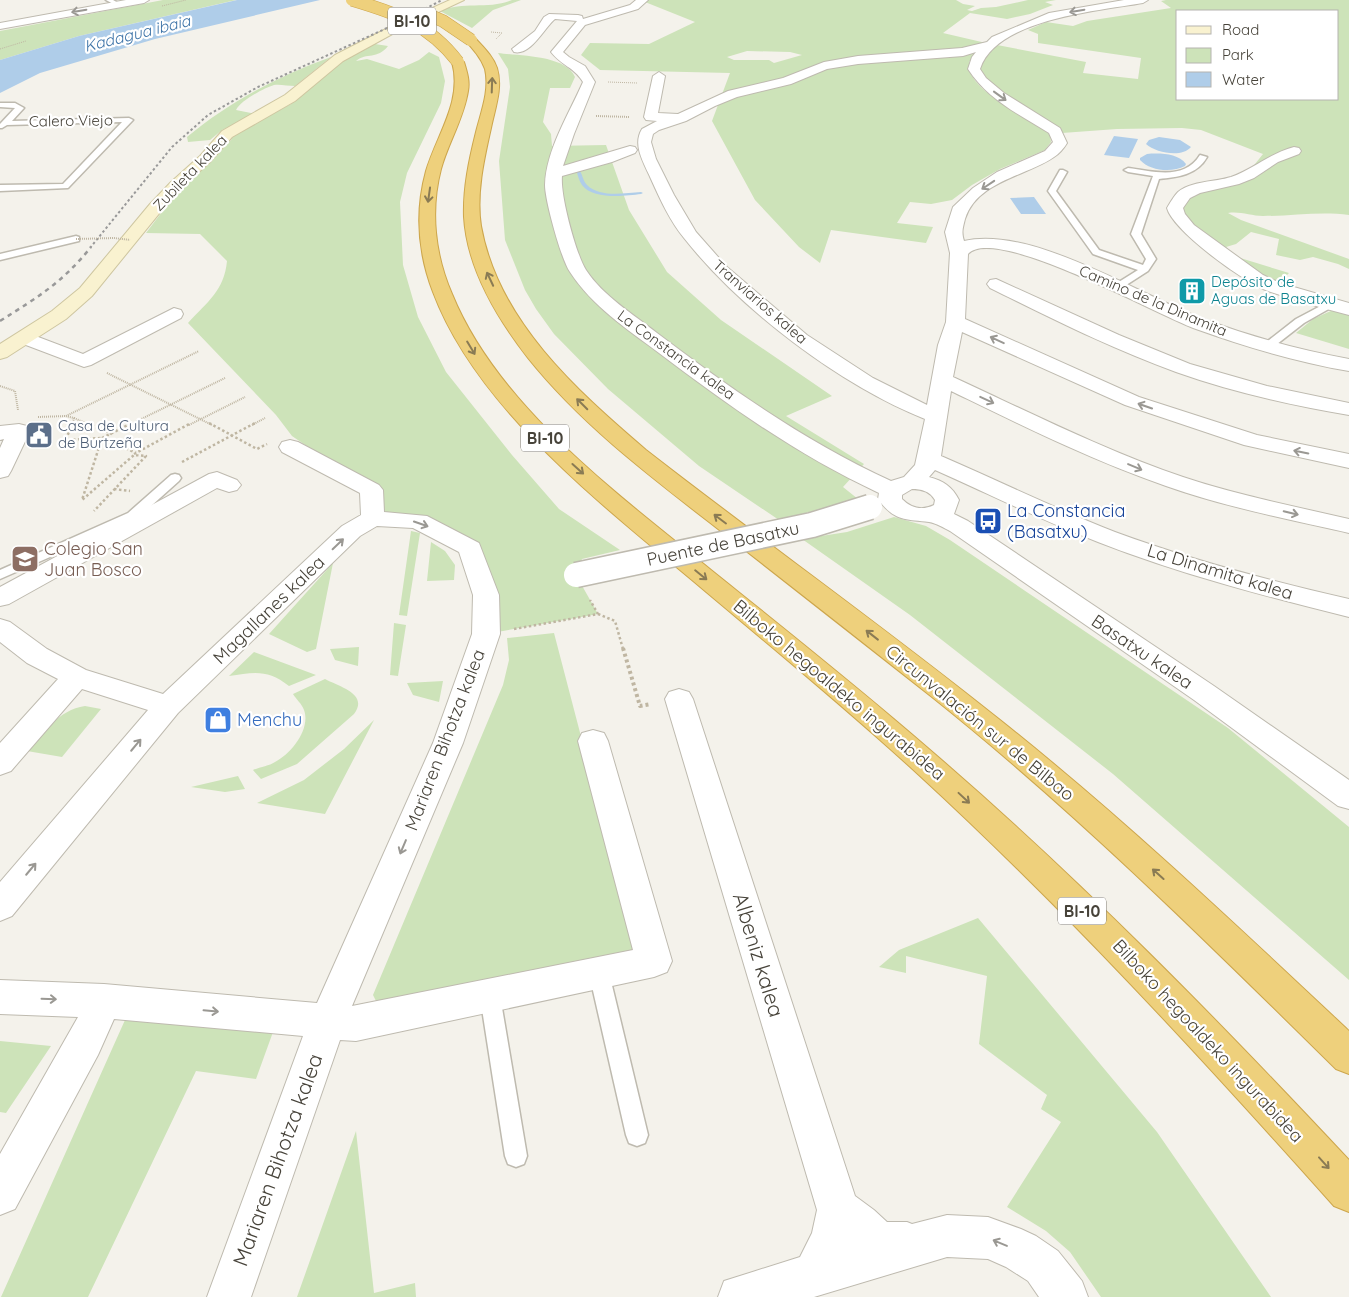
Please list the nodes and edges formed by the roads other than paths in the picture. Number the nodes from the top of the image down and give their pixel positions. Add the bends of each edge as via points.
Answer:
1 (144, 0) edge
2 (352, 0) edge
3 (459, 0) edge
4 (1143, 0) edge
5 (114, 2) edge
6 (607, 3) dead end
7 (639, 4) edge
8 (411, 8) dead end
9 (7, 10) dead end
10 (25, 20) junction
11 (579, 20) junction
12 (0, 27) edge
13 (991, 44) junction
14 (518, 49) dead end
15 (658, 80) road end
16 (0, 105) edge
17 (649, 125) junction
18 (3, 126) edge
19 (630, 150) dead end
20 (1294, 151) dead end
21 (1203, 157) dead end
22 (1128, 170) dead end
23 (1063, 172) dead end
24 (555, 173) junction
25 (1167, 175) junction
26 (0, 188) edge
27 (956, 223) junction
28 (76, 239) road end
29 (982, 242) junction
30 (959, 253) junction
31 (0, 257) edge
32 (1148, 265) junction
33 (996, 284) dead end
34 (1117, 287) junction
35 (1330, 304) junction
36 (1349, 309) edge
37 (174, 314) dead end
38 (955, 322) junction
39 (25, 338) junction
40 (1268, 346) junction
41 (0, 353) edge
42 (1349, 365) edge
43 (943, 380) junction
44 (1349, 409) edge
45 (937, 416) junction
46 (12, 427) edge
47 (290, 447) road end
48 (1349, 461) edge
49 (0, 472) edge
50 (174, 472) road end
51 (229, 485) dead end
52 (903, 485) junction
53 (939, 502) junction
54 (137, 518) junction
55 (372, 518) junction
56 (1349, 526) edge
57 (0, 575) edge
58 (576, 575) road end
59 (0, 598) edge
60 (1349, 608) edge
61 (0, 628) edge
62 (76, 677) junction
63 (679, 699) road end
64 (168, 706) junction
65 (593, 741) dead end
66 (0, 763) edge
67 (1349, 775) edge
68 (1349, 796) edge
69 (0, 906) edge
70 (1194, 906) junction
71 (599, 973) junction
72 (490, 996) junction
73 (0, 997) edge
74 (104, 1001) junction
75 (327, 1022) junction
76 (1349, 1030) edge
77 (1349, 1056) edge
78 (637, 1135) dead end
79 (516, 1156) dead end
80 (1349, 1191) edge
81 (0, 1194) edge
82 (838, 1210) junction
83 (921, 1243) junction
84 (814, 1275) junction
85 (1054, 1282) edge
86 (229, 1297) edge
87 (740, 1297) edge

1 - 5 street
2 -> 80 highway, Bilboko hegoaldeko ingurabidea / BI-10, bridge via 417,24 436,35 458,62 462,91 431,182 427,219 430,254 448,306 465,338 502,392 575,466 927,764 1029,858 1122,949
3 - 39 street, Zubileta kalea via 339,58 290,98 227,134 176,185 86,292
4 -> 13 street via 1049,16
5 -> 10 street
6 - 11 street
7 - 11 street
70 -> 8 highway, Circunvalación sur de Bilbao / BI-10, bridge via 990,728 645,460 606,427 551,372 499,298 485,270 473,224 476,166 493,90 488,62 471,40 443,21
9 - 10 street
10 - 12 street
11 - 14 street via 554,16
11 - 24 street, La Constancia kalea via 557,52 581,69 589,82
13 - 17 street via 956,53 824,66 788,81 733,94 681,118 654,127
13 -> 27 street via 978,57 974,68 981,80 999,96 1054,131 1060,143 1050,154 1002,175 978,192 962,207
15 - 17 street, Tranviarios kalea
16 - 18 lane, Calero Viejo via 20,108
17 - 45 street, Tranviarios kalea via 644,142 666,195 689,234 721,271 800,340 866,382 906,404
18 - 26 lane, Calero Viejo via 129,120 65,186
19 - 24 street
20 - 35 street via 1234,181 1194,190 1184,195 1175,208 1188,228 1257,278 1274,287
21 - 25 lane via 1194,168
22 - 25 lane
23 - 32 lane via 1052,191 1096,252
24 - 52 street, La Constancia kalea via 553,187 576,269 608,304 690,367 804,446 869,481
25 - 32 lane via 1156,178 1136,234
27 - 29 street via 961,231
27 - 30 street via 953,232
28 - 31 lane
29 - 30 street via 967,246
29 - 34 street, Camino de la Dinamita via 1032,251
30 - 38 street
32 - 34 lane
33 - 44 street via 1100,335 1183,368 1252,390
34 - 40 street, Camino de la Dinamita via 1198,324
35 - 36 street
35 - 40 lane via 1300,321
37 - 39 street via 84,361
38 - 43 street
48 -> 38 street via 1252,440 1132,401
39 - 41 street, Zubileta kalea
40 - 42 street, Camino de la Dinamita
43 - 45 street
43 -> 56 street via 1151,474 1246,502
45 - 52 street
46 - 49 street
47 - 55 street via 371,490
50 - 54 lane
51 - 54 street via 217,479
52 - 53 street via 926,484
52 - 53 street via 905,512
52 - 58 street, Puente de Basatxu, bridge via 812,525
52 - 60 street, La Dinamita kalea via 976,479 1074,524 1178,561 1290,595
53 - 67 street, Basatxu kalea via 1262,712
53 - 68 street, Basatxu kalea via 945,519 1262,732
54 - 57 lane
54 - 59 street
64 -> 55 street, Magallanes kalea via 351,531
55 -> 75 street, Mariaren Bihotza kalea via 418,522 470,548 486,595 486,634 448,743
61 - 62 street via 37,656
62 - 64 street
62 - 66 street
63 - 82 street, Albeniz kalea
69 -> 64 street, Magallanes kalea
65 - 71 street via 654,961
70 - 76 highway
70 - 77 highway, BI-10
71 - 72 street
71 - 78 lane
72 - 75 street via 356,1024
72 - 79 lane
73 -> 74 street
74 -> 75 street
74 - 81 street via 85,1042
75 - 86 street, Mariaren Bihotza kalea
82 - 83 street via 872,1239 887,1244
82 - 84 street, Albeniz kalea via 832,1238
83 - 84 street
85 -> 83 street via 1021,1252 988,1238 947,1236
84 - 87 street

